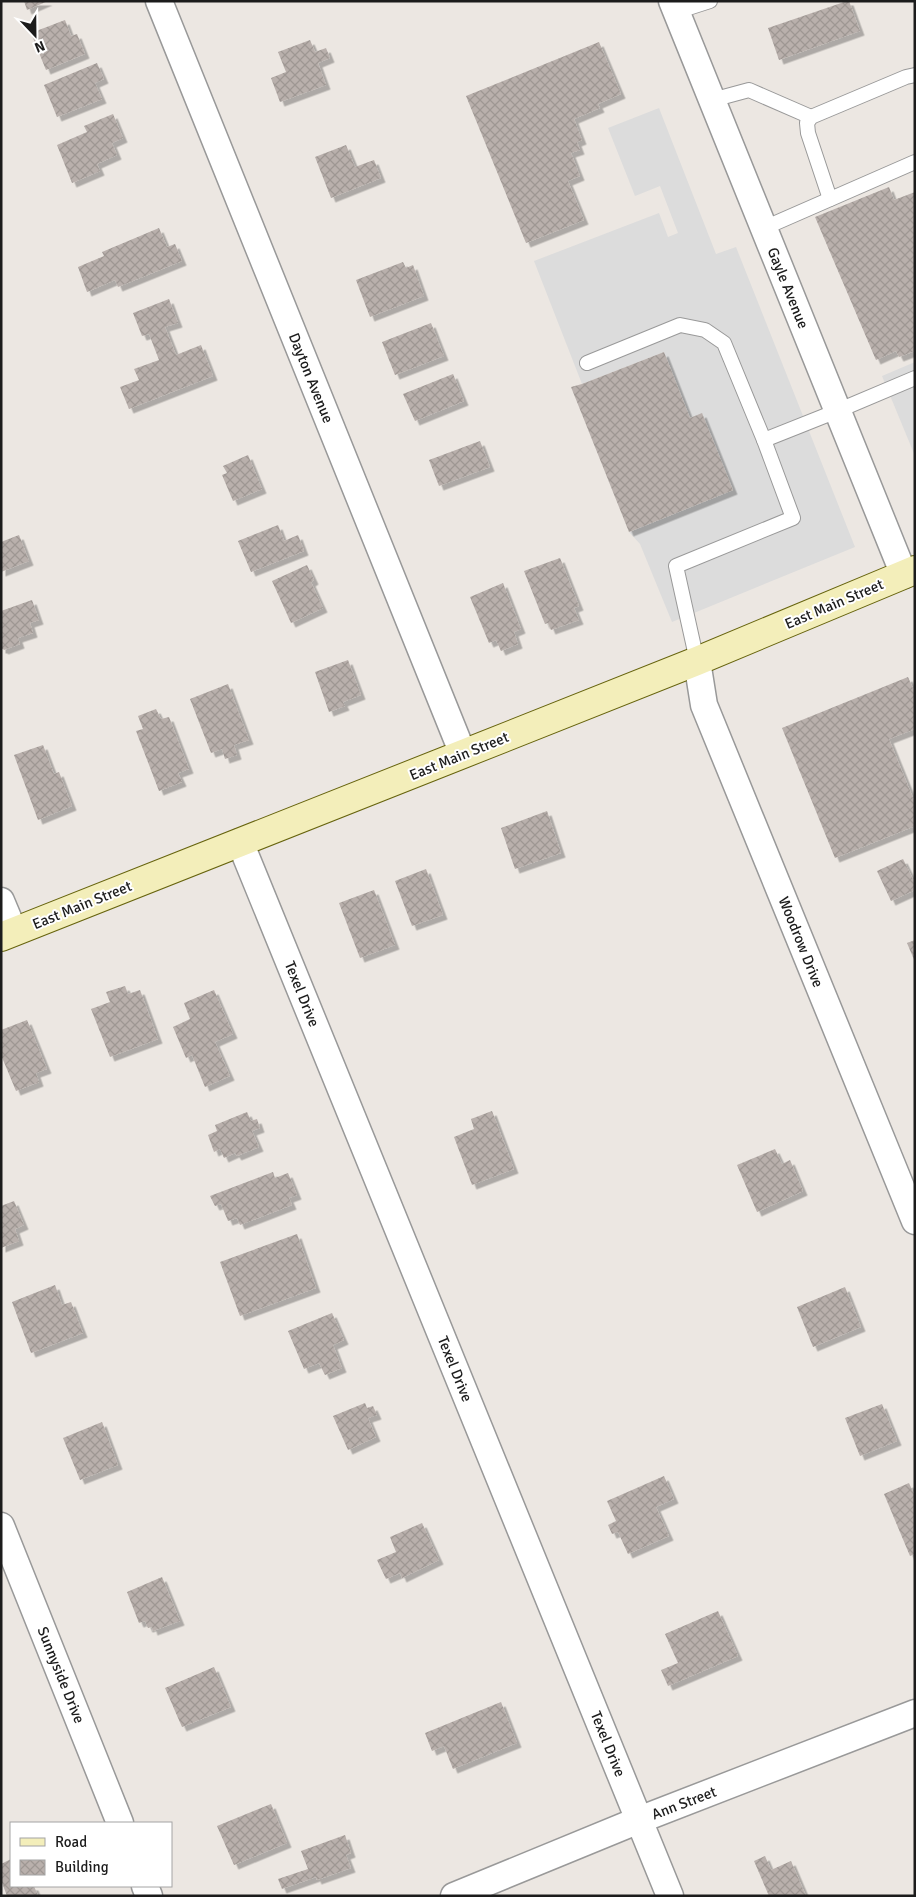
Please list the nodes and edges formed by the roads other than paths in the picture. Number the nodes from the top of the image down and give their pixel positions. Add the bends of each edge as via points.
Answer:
1 (159, 1) edge
2 (710, 1) edge
3 (674, 6) edge
4 (915, 75) edge
5 (712, 100) junction
6 (811, 117) junction
7 (915, 162) edge
8 (830, 199) junction
9 (764, 228) junction
10 (587, 363) dead end
11 (915, 378) edge
12 (837, 411) junction
13 (764, 440) junction
14 (909, 572) edge
15 (697, 660) junction
16 (464, 754) junction
17 (240, 842) junction
18 (1, 901) edge
19 (8, 934) edge
20 (915, 1221) edge
21 (1, 1526) edge
22 (915, 1713) edge
23 (639, 1820) junction
24 (120, 1822) edge
25 (454, 1896) edge
26 (670, 1896) edge

1 - 16 street, Dayton Avenue
2 - 3 lane
3 - 5 street, Gayle Avenue
4 - 6 lane
5 - 6 lane via 749,90
5 - 9 street, Gayle Avenue
6 - 8 lane via 807,123 808,133
7 - 8 lane
8 - 9 lane
9 - 12 street, Gayle Avenue
10 - 13 lane via 680,325 705,330 724,343
11 - 12 lane
12 - 13 lane
12 - 14 street, Gayle Avenue
13 - 15 lane via 794,518 676,566
14 - 15 street, East Main Street
15 - 16 street, East Main Street
15 - 20 street, Woodrow Drive via 704,705
16 - 17 street, East Main Street
17 - 19 street, East Main Street
17 - 23 street, Texel Drive
18 - 19 street
21 - 24 street, Sunnyside Drive
22 - 23 street, Ann Street
23 - 25 street, Ann Street
23 - 26 street, Texel Drive

